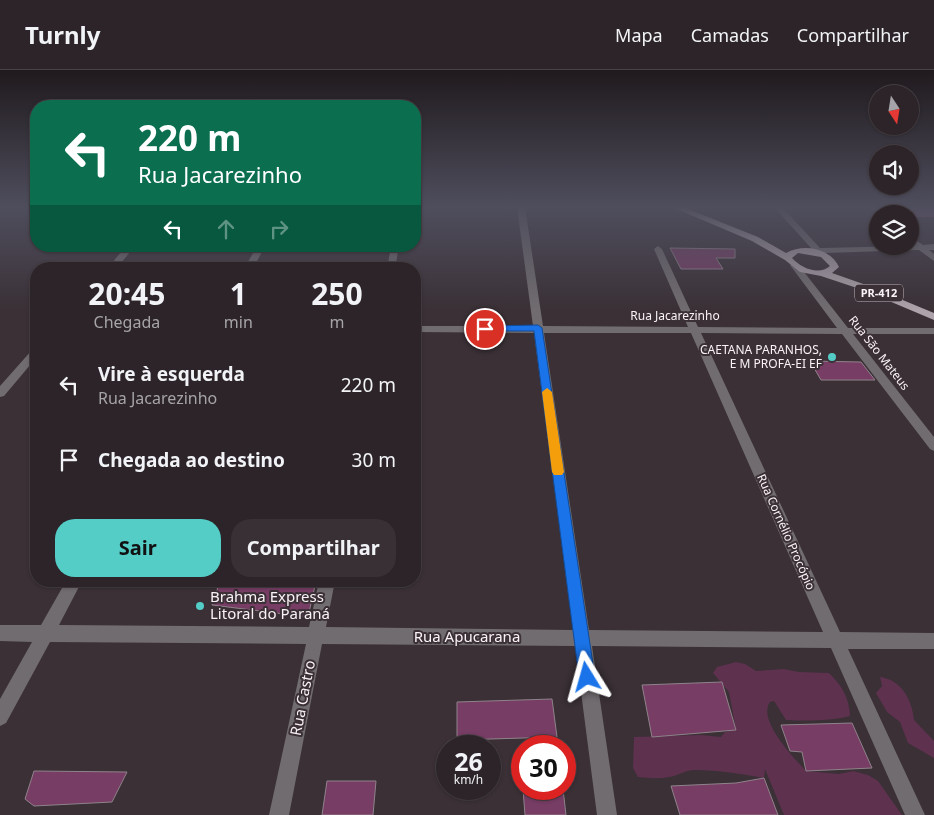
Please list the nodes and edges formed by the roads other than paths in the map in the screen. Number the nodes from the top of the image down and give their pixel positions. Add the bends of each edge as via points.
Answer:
1 (525, 242) edge
2 (758, 242) edge
3 (765, 242) edge
4 (800, 242) edge
5 (658, 248) dead end
6 (921, 248) junction
7 (934, 248) edge
8 (804, 249) junction
9 (126, 252) edge
10 (822, 252) junction
11 (934, 258) edge
12 (791, 261) junction
13 (117, 262) edge
14 (834, 263) junction
15 (819, 272) junction
16 (802, 277) junction
17 (932, 315) edge
18 (538, 328) junction
19 (421, 329) edge
20 (694, 329) junction
21 (843, 330) junction
22 (934, 331) edge
23 (30, 359) edge
24 (0, 393) edge
25 (934, 446) edge
26 (71, 587) edge
27 (326, 587) edge
28 (0, 633) edge
29 (44, 634) junction
30 (315, 636) junction
31 (582, 638) junction
32 (835, 640) junction
33 (934, 641) edge
34 (0, 717) edge
35 (279, 815) edge
36 (607, 815) edge
37 (915, 815) edge

1 - 18 street
2 - 12 main road, PR-412
3 - 8 main road, PR-412
4 - 8 street
5 - 20 street, Rua Cornélio Procópio
6 - 7 street
6 - 10 street
6 - 11 street
8 - 10 main road, PR-412
8 - 12 main road via 792,252
9 - 13 street
10 - 14 main road, PR-412
12 - 15 main road, PR-412
12 - 16 street, Rua São Mateus
14 - 15 main road via 833,270
14 - 17 main road, PR-412
15 - 16 street
15 - 17 main road, PR-412
16 - 21 street, Rua São Mateus
18 - 19 street, Rua Jacarezinho
18 - 20 street, Rua Jacarezinho
18 - 31 street
20 - 21 street, Rua Jacarezinho
20 - 32 street, Rua Cornélio Procópio
21 - 22 street, Rua Jacarezinho
21 - 25 street, Rua São Mateus
23 - 24 street
26 - 29 street
27 - 30 street, Rua Castro
28 - 29 street, Rua Apucarana
29 - 30 street, Rua Apucarana
29 - 34 street
30 - 31 street, Rua Apucarana
30 - 35 street, Rua Castro
31 - 32 street, Rua Apucarana
31 - 36 street
32 - 33 street, Rua Apucarana
32 - 37 street, Rua Cornélio Procópio

